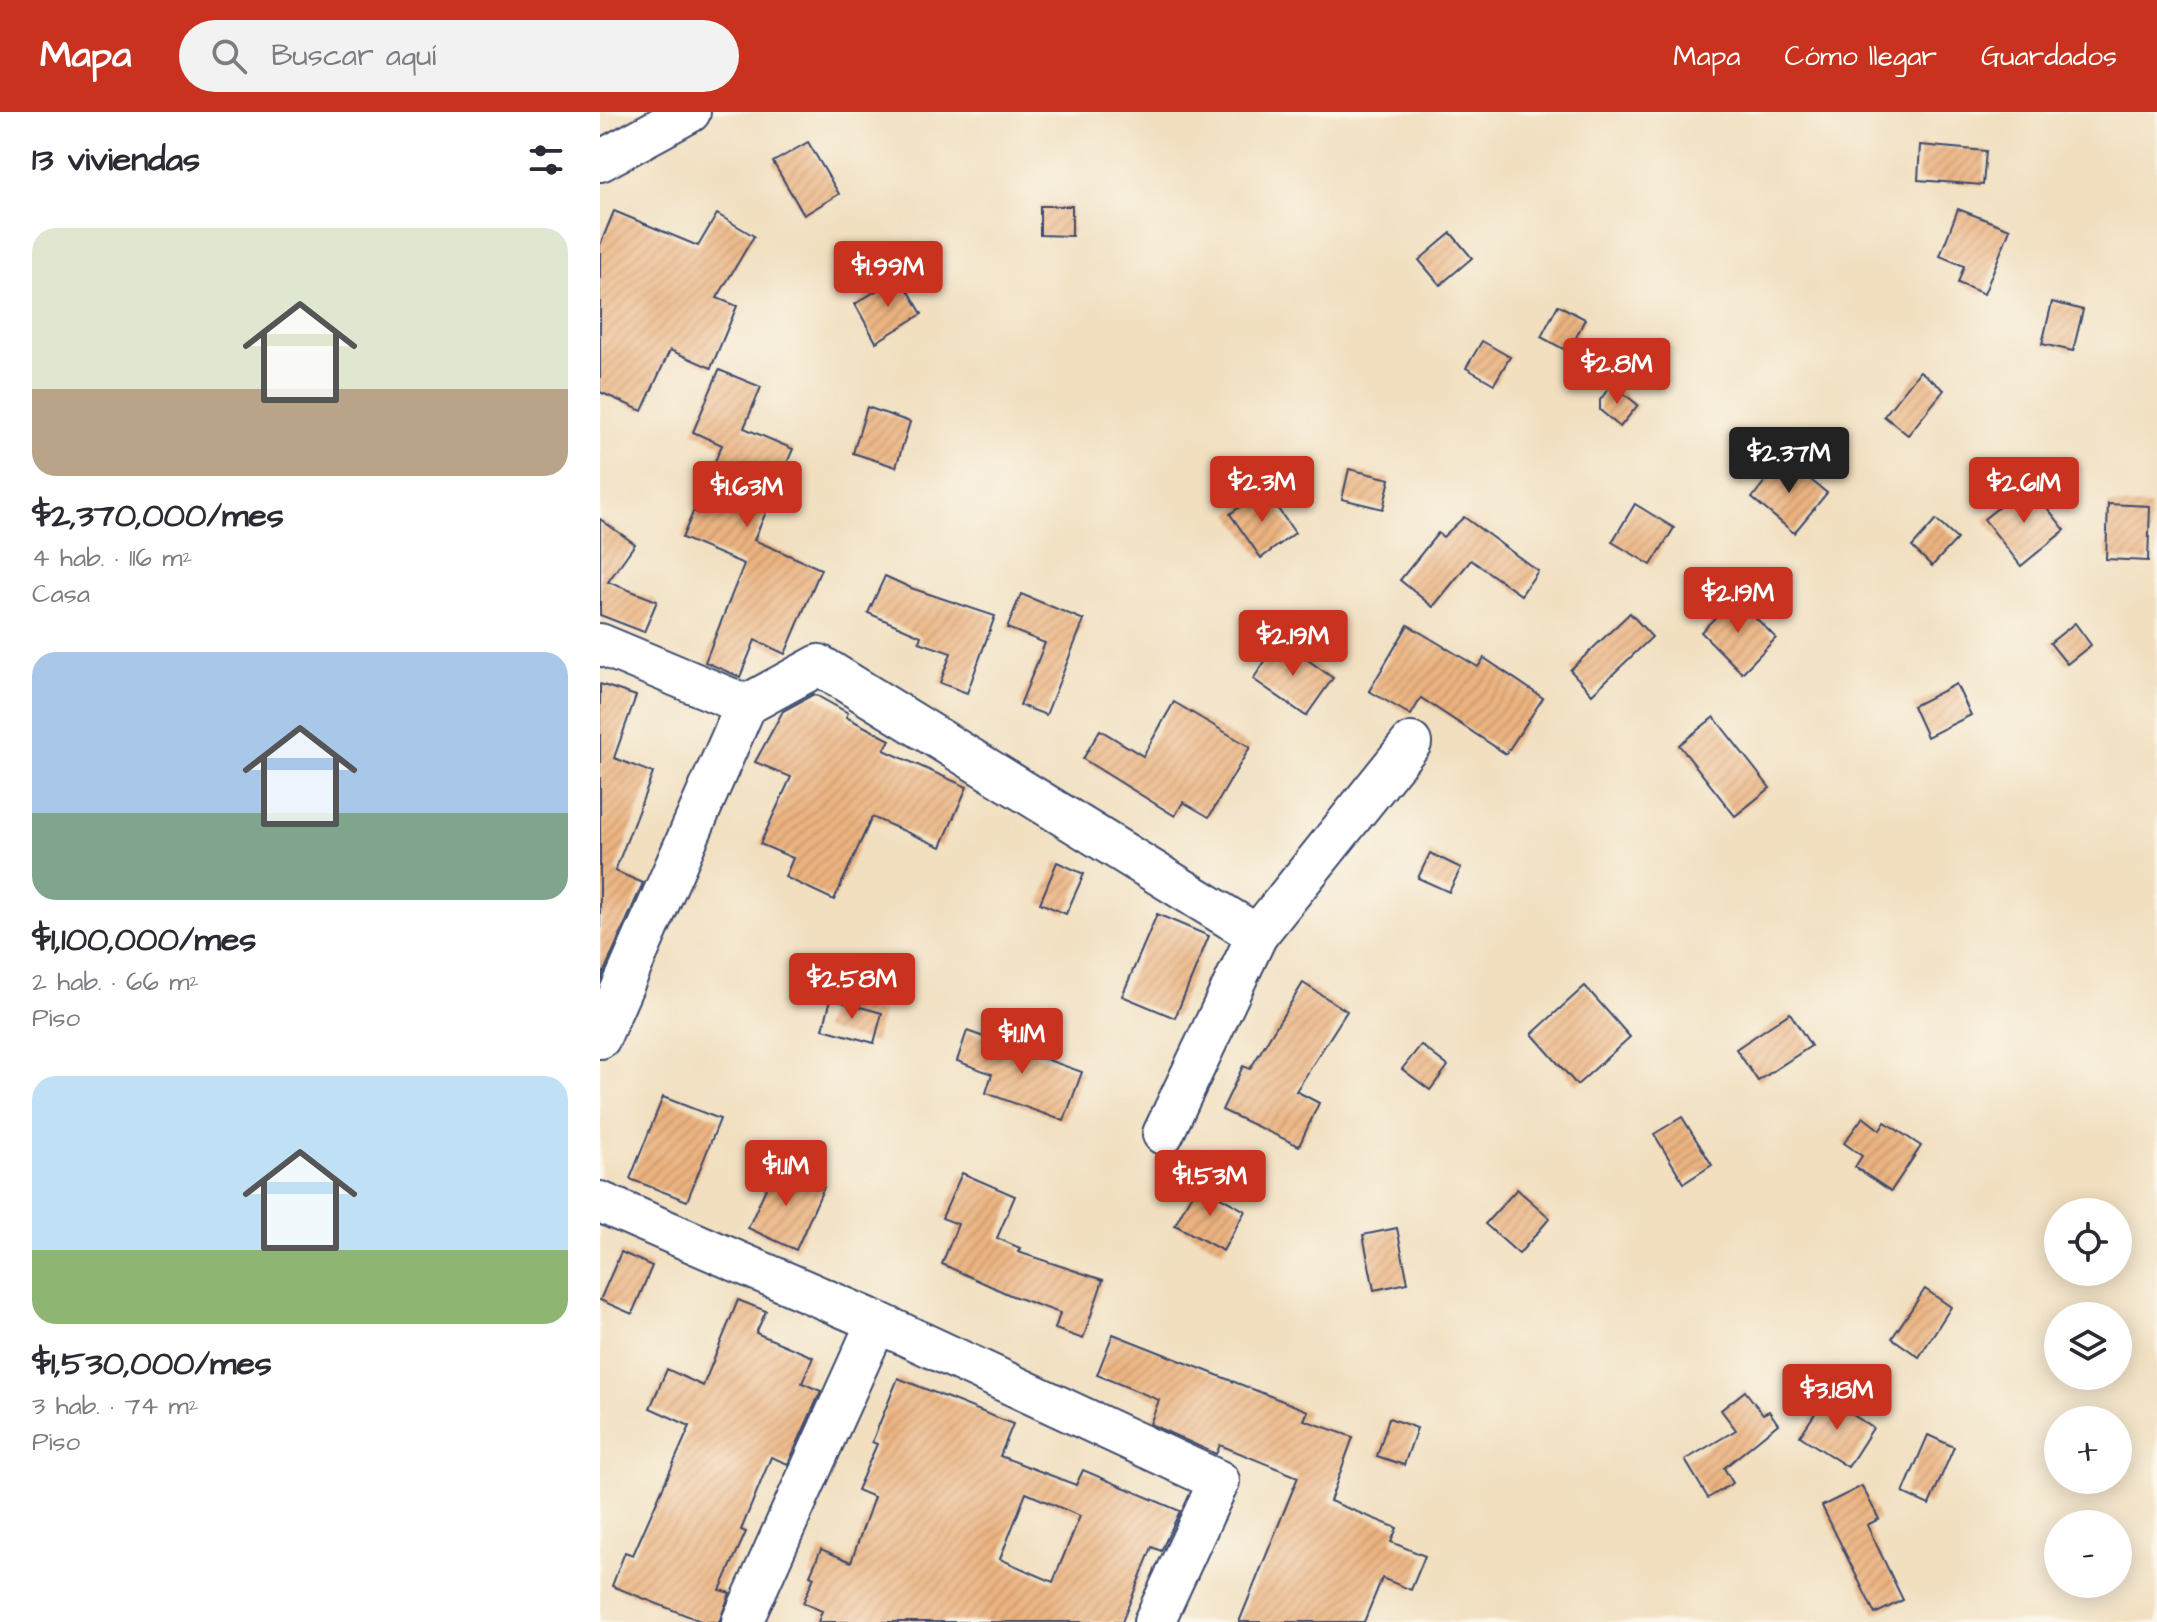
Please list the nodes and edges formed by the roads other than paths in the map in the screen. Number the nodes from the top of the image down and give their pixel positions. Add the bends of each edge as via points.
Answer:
1 (690, 112) edge
2 (600, 161) edge
3 (600, 644) edge
4 (746, 705) junction
5 (1411, 743) dead end
6 (1257, 935) junction
7 (600, 1038) edge
8 (1163, 1134) dead end
9 (600, 1202) edge
10 (877, 1322) junction
11 (742, 1622) edge
12 (1154, 1622) edge

1 - 2 street
3 - 4 street
4 - 6 street via 819,665
4 - 7 street
5 - 6 street
6 - 8 street
9 - 10 street
10 - 11 street
10 - 12 street via 1219,1481

